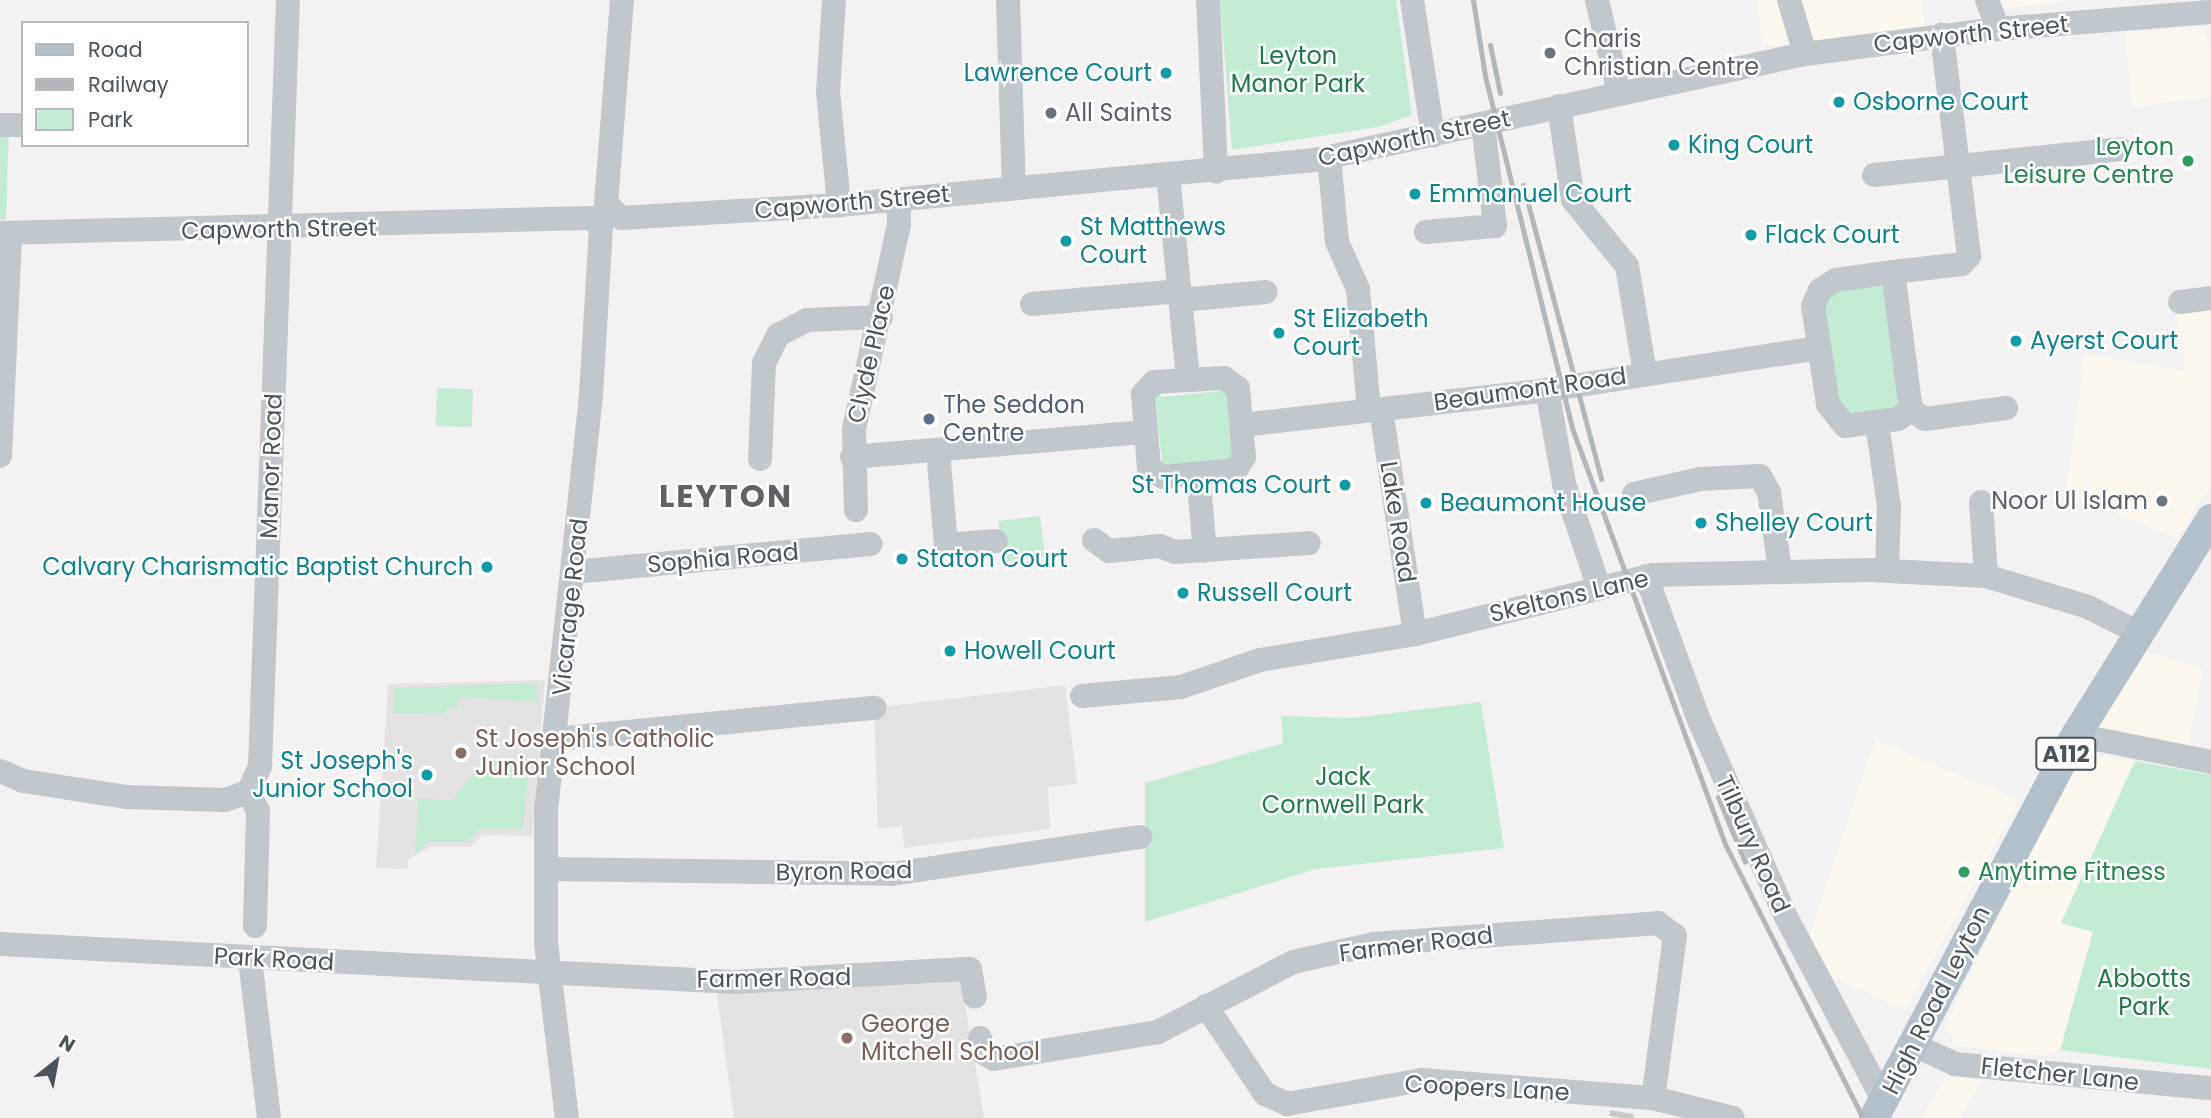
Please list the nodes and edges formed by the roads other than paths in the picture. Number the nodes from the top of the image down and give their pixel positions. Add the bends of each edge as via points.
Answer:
1 (288, 0) edge
2 (622, 0) edge
3 (834, 0) edge
4 (1008, 0) edge
5 (1208, 0) edge
6 (1412, 0) edge
7 (1597, 0) edge
8 (1789, 0) edge
9 (1987, 0) edge
10 (2211, 12) edge
11 (1998, 29) junction
12 (1942, 35) junction
13 (1805, 54) junction
14 (1619, 93) junction
15 (1559, 106) junction
16 (1483, 124) junction
17 (1433, 135) junction
18 (2121, 149) dead end
19 (1329, 157) junction
20 (1958, 166) junction
21 (1216, 172) junction
22 (1874, 174) dead end
23 (1168, 175) junction
24 (1014, 188) junction
25 (899, 200) junction
26 (839, 205) junction
27 (605, 218) junction
28 (278, 230) junction
29 (1426, 232) dead end
30 (5, 233) edge
31 (1894, 272) junction
32 (1266, 292) dead end
33 (1181, 296) junction
34 (2211, 298) edge
35 (2180, 302) dead end
36 (1032, 304) dead end
37 (881, 317) junction
38 (1818, 348) junction
39 (1645, 373) junction
40 (1188, 380) junction
41 (1547, 390) junction
42 (2006, 408) dead end
43 (1375, 410) junction
44 (1911, 410) junction
45 (1877, 423) junction
46 (1242, 425) junction
47 (1144, 432) junction
48 (938, 450) junction
49 (0, 456) edge
50 (852, 457) junction
51 (761, 459) dead end
52 (1198, 474) junction
53 (1634, 494) dead end
54 (1981, 502) dead end
55 (2211, 519) edge
56 (861, 532) joint
57 (1094, 540) dead end
58 (996, 541) dead end
59 (1309, 543) dead end
60 (2203, 547) edge
61 (1205, 551) junction
62 (1780, 570) junction
63 (1887, 570) junction
64 (574, 572) junction
65 (1646, 576) junction
66 (1986, 576) junction
67 (1598, 585) junction
68 (2139, 633) junction
69 (1415, 634) junction
70 (1082, 696) dead end
71 (874, 708) dead end
72 (2076, 735) junction
73 (556, 739) junction
74 (2211, 762) edge
75 (0, 771) edge
76 (248, 792) junction
77 (1140, 837) dead end
78 (546, 869) junction
79 (255, 926) dead end
80 (0, 944) edge
81 (250, 959) junction
82 (549, 970) junction
83 (975, 997) dead end
84 (1206, 1006) junction
85 (980, 1038) dead end
86 (1914, 1045) junction
87 (2211, 1088) edge
88 (1653, 1098) junction
89 (1882, 1111) edge
90 (269, 1118) edge
91 (567, 1118) edge
92 (1733, 1118) edge

1 - 28 street, Manor Road
2 - 27 street, Vicarage Road
3 - 26 street via 828,92
4 - 24 street
5 - 21 street
6 - 17 street
7 - 14 street
8 - 13 street
9 - 11 street
10 - 11 street, Capworth Street
11 - 12 street, Capworth Street
12 - 13 street, Capworth Street
12 - 20 street
13 - 14 street, Capworth Street
14 - 15 street, Capworth Street
15 - 16 street, Capworth Street
15 - 39 street via 1573,200 1627,267
16 - 17 street, Capworth Street
16 - 29 street via 1495,226
17 - 19 street, Capworth Street
18 - 20 street
19 - 21 street, Capworth Street
19 - 43 street, Lake Road via 1337,242 1358,289
20 - 22 street
20 - 31 street via 1969,256 1962,264
21 - 23 street, Capworth Street
23 - 24 street, Capworth Street
23 - 33 street
24 - 25 street, Capworth Street
25 - 26 street, Capworth Street
25 - 37 street, Clyde Place
26 - 27 street, Capworth Street
27 - 28 street, Capworth Street
27 - 64 street, Vicarage Road
28 - 30 street, Capworth Street
28 - 76 street, Manor Road via 260,766
30 - 49 street
31 - 38 street via 1836,280 1820,290 1813,306
31 - 44 street
32 - 33 street
33 - 36 street
33 - 40 street
34 - 35 street
37 - 50 street, Clyde Place
37 - 51 street via 807,320 778,335 764,363
38 - 39 street, Beaumont Road
38 - 45 street via 1833,417 1845,426
39 - 41 street, Beaumont Road
40 - 46 street via 1224,378 1238,388
40 - 47 street via 1154,382 1143,394
41 - 43 street, Beaumont Road
41 - 67 street via 1564,484
42 - 44 street via 1925,419
43 - 46 street, Beaumont Road
43 - 69 street, Lake Road
44 - 45 street
45 - 63 street via 1889,506
46 - 52 street via 1244,457 1236,470
47 - 48 street
47 - 52 street via 1149,468 1163,477
48 - 50 street
48 - 58 street via 946,545
50 - 56 street, Clyde Place
52 - 61 street
53 - 62 street via 1700,479 1760,476 1769,492
54 - 66 street
55 - 60 main road, High Road Leyton / A112
56 - 64 street, Sophia Road
57 - 61 street via 1109,551
59 - 61 street
60 - 68 main road, High Road Leyton / A112
62 - 63 street, Skeltons Lane
62 - 65 street, Skeltons Lane
63 - 66 street, Skeltons Lane
64 - 73 street, Vicarage Road
65 - 67 street, Skeltons Lane
65 - 89 street, Tilbury Road via 1699,720 1786,917
66 - 68 street, Skeltons Lane via 2088,607
67 - 69 street, Skeltons Lane
68 - 72 main road, High Road Leyton / A112
69 - 70 street, Skeltons Lane via 1260,660 1181,687
71 - 73 street
72 - 74 street
72 - 86 main road, High Road Leyton / A112
73 - 78 street, Vicarage Road
75 - 76 street via 23,781 126,797 225,800
76 - 79 street via 258,811
77 - 78 street, Byron Road via 892,874
78 - 82 street, Vicarage Road
80 - 81 street, Park Road
81 - 82 street, Park Road
81 - 90 street
82 - 83 street, Farmer Road via 734,982 970,969
82 - 91 street, Vicarage Road
84 - 85 street, Farmer Road via 1158,1032 994,1059 982,1052
84 - 88 street, Coopers Lane via 1265,1094 1287,1104 1422,1080 1624,1103
84 - 88 street, Farmer Road via 1293,962 1374,944 1658,923 1675,936
86 - 87 street, Fletcher Lane via 1955,1064
86 - 89 main road, High Road Leyton / A112
88 - 92 street, Coopers Lane

